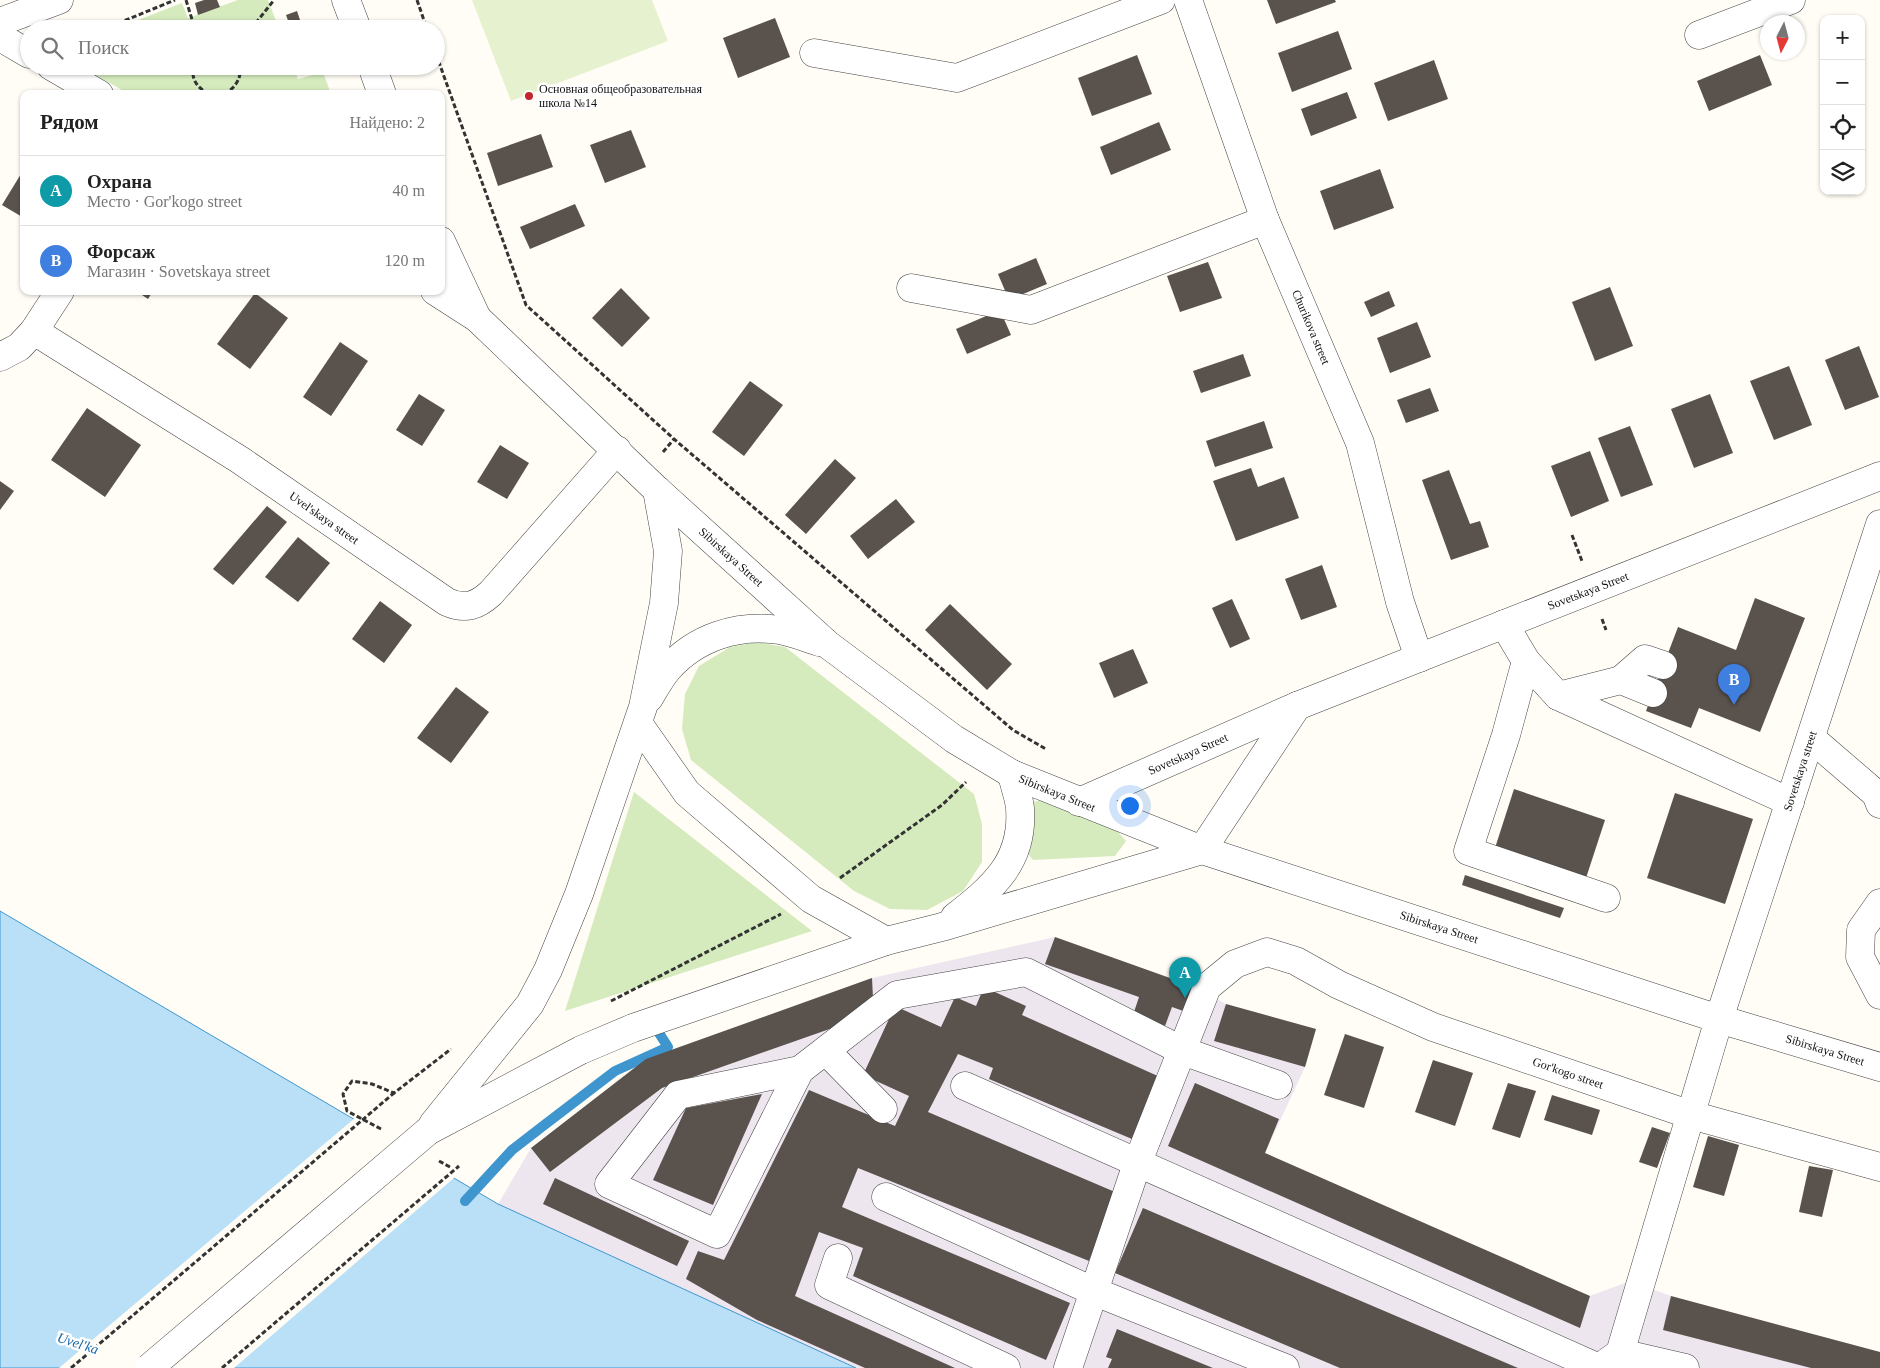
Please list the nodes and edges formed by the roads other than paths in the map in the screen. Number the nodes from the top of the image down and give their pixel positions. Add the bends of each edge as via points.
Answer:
1 (59, 0) edge
2 (346, 0) edge
3 (1161, 0) edge
4 (1188, 0) edge
5 (1791, 0) edge
6 (354, 20) edge
7 (0, 22) edge
8 (1699, 35) dead end
9 (0, 37) edge
10 (20, 49) edge
11 (814, 53) dead end
12 (66, 75) edge
13 (375, 75) edge
14 (91, 90) edge
15 (381, 90) edge
16 (1264, 220) junction
17 (445, 250) edge
18 (911, 288) dead end
19 (57, 295) edge
20 (441, 295) edge
21 (477, 318) junction
22 (34, 331) junction
23 (0, 357) edge
24 (616, 450) junction
25 (1880, 476) edge
26 (649, 482) junction
27 (1880, 524) edge
28 (1504, 624) junction
29 (827, 644) junction
30 (1419, 658) junction
31 (1526, 660) junction
32 (1663, 665) dead end
33 (1621, 680) junction
34 (1653, 693) dead end
35 (1558, 696) junction
36 (1297, 706) junction
37 (641, 715) junction
38 (1811, 738) junction
39 (1012, 774) junction
40 (1078, 802) junction
41 (1790, 802) junction
42 (1880, 804) edge
43 (1202, 850) junction
44 (1606, 898) dead end
45 (1880, 903) edge
46 (942, 927) junction
47 (886, 941) junction
48 (1880, 996) edge
49 (1719, 1019) junction
50 (826, 1051) junction
51 (1183, 1051) junction
52 (1880, 1067) edge
53 (800, 1070) junction
54 (1278, 1085) dead end
55 (965, 1086) dead end
56 (883, 1109) dead end
57 (1691, 1115) junction
58 (428, 1131) junction
59 (1137, 1164) junction
60 (1880, 1167) edge
61 (886, 1197) dead end
62 (838, 1258) dead end
63 (1093, 1291) junction
64 (1606, 1363) edge
65 (149, 1368) edge
66 (1006, 1368) edge
67 (1068, 1368) edge
68 (1285, 1368) edge
69 (1685, 1368) edge

1 - 7 street
2 - 6 street
3 - 11 street via 957,78
4 - 16 street, Churikova street
5 - 8 street
9 - 10 street
12 - 14 street
13 - 15 street
16 - 18 street via 1031,310
16 - 30 street, Churikova street via 1360,443 1400,602
17 - 21 street, Sibirskaya Street
19 - 22 street
20 - 21 street
21 - 24 street, Sibirskaya Street
22 - 23 street via 19,347
22 - 24 street, Uvel'skaya street via 240,460 458,607 481,602 491,593
24 - 26 street, Sibirskaya Street
25 - 28 street, Sovetskaya Street
26 - 29 street, Sibirskaya Street
26 - 37 street via 668,550 664,603
27 - 38 street, Sovetskaya street
28 - 30 street, Sovetskaya Street
28 - 31 street
29 - 37 street via 780,630 748,629 718,634 695,645 668,669
29 - 39 street, Sibirskaya Street via 954,739
30 - 36 street, Sovetskaya Street
31 - 35 street
31 - 44 street via 1506,735 1468,851
32 - 33 street via 1645,659
33 - 34 street
33 - 35 street
35 - 41 street
36 - 40 street, Sovetskaya Street
36 - 43 street
37 - 47 street via 687,793 811,899
37 - 58 street via 579,894 548,970 530,1004
38 - 41 street, Sovetskaya street
38 - 42 street via 1876,794
39 - 40 street, Sibirskaya Street
39 - 46 street via 1020,809 1017,845 1006,869 990,889
40 - 43 street, Sibirskaya Street
41 - 49 street, Sovetskaya street
43 - 46 street
43 - 49 street, Sibirskaya Street
45 - 48 street via 1861,930 1860,957
46 - 47 street
47 - 58 street via 633,1028 581,1050
49 - 52 street, Sibirskaya Street
49 - 57 street, Sovetskaya street
50 - 51 street via 897,995 1026,972
50 - 53 street
50 - 56 street
51 - 54 street
51 - 57 street, Gor'kogo street via 1206,988 1235,964 1267,952 1296,960 1339,986 1433,1027
51 - 59 street
53 - 53 street via 678,1095 610,1184 717,1234
55 - 59 street
57 - 60 street, Gor'kogo street
57 - 64 street, Sovetskaya street
58 - 65 street, bridge
59 - 63 street
59 - 64 street
61 - 63 street
62 - 66 street via 828,1285
63 - 67 street
63 - 68 street
64 - 69 street

